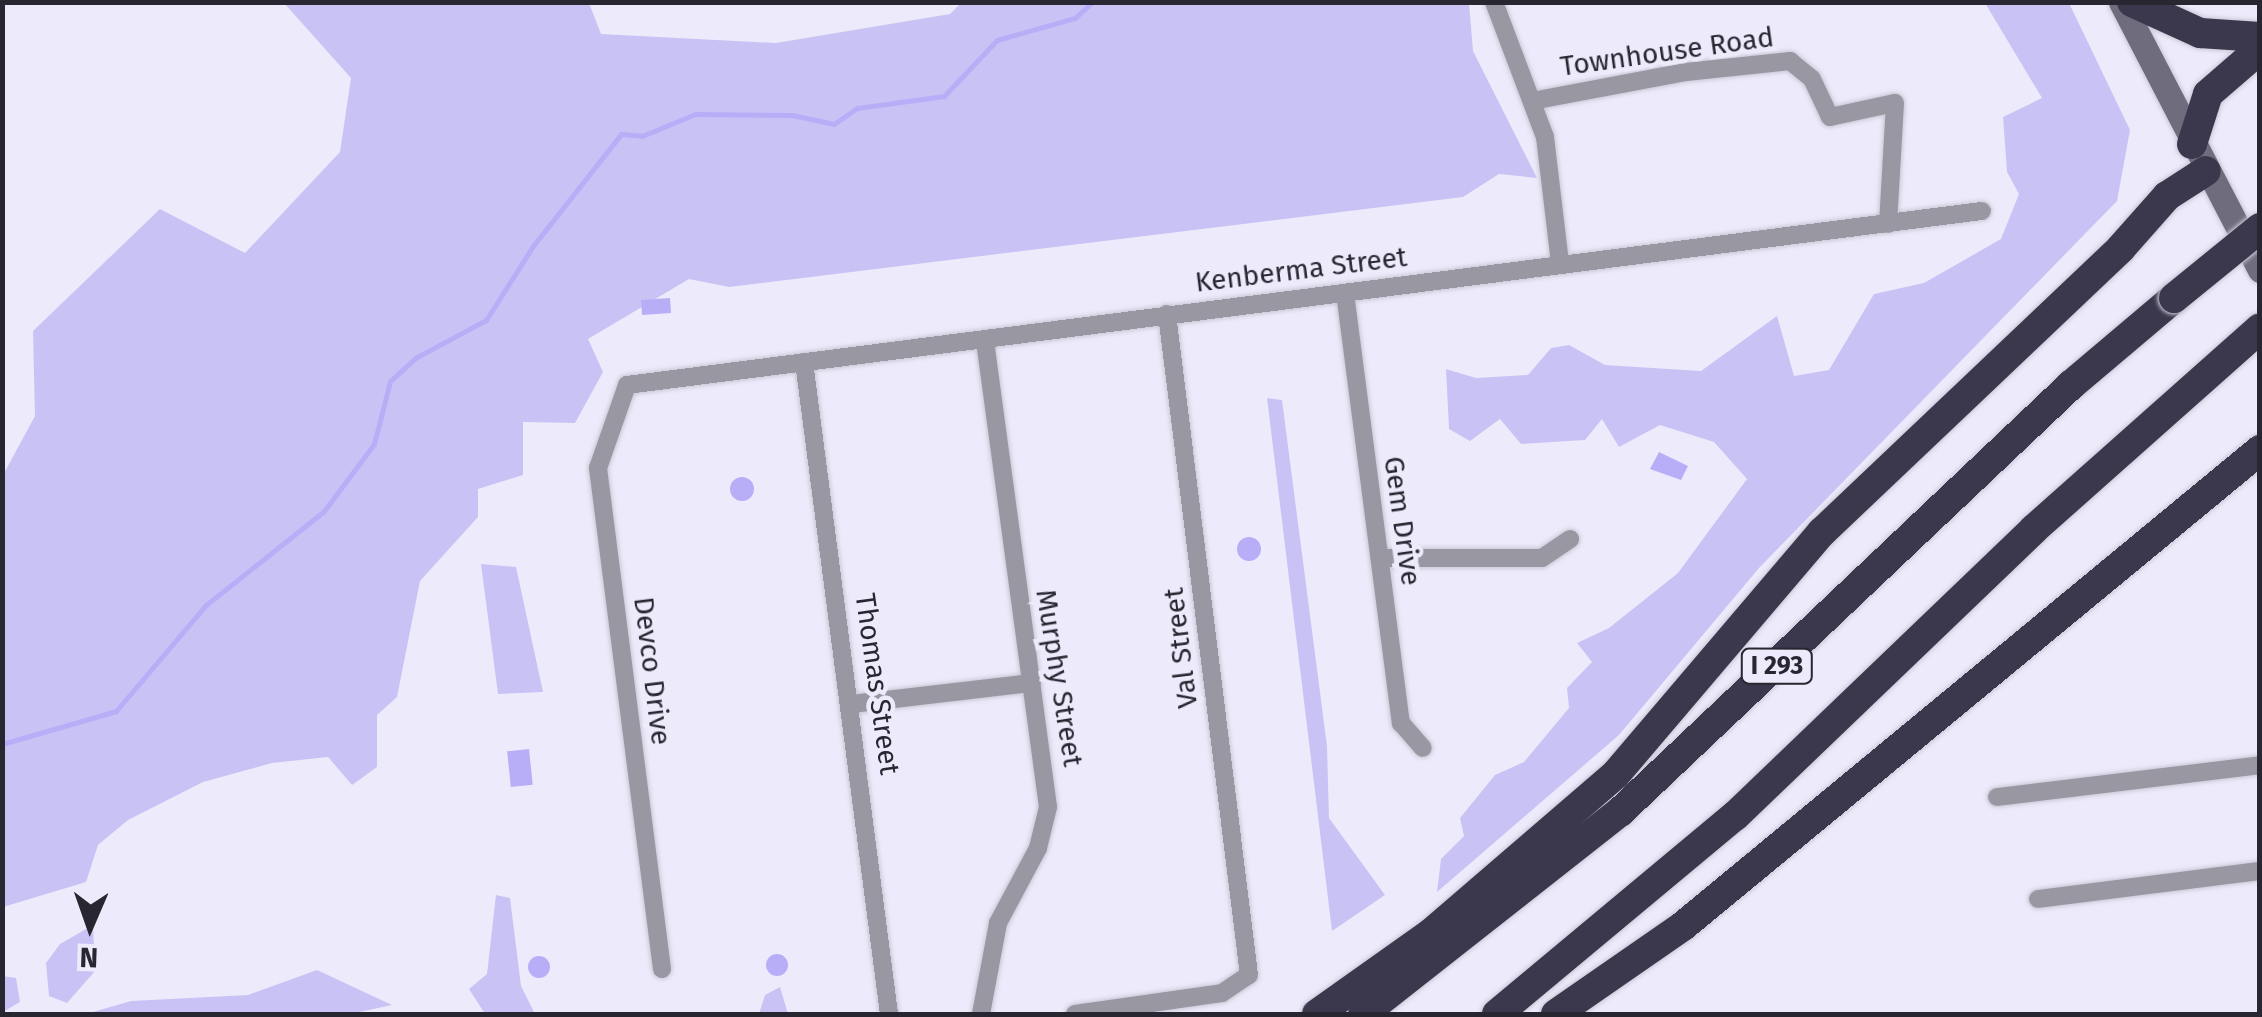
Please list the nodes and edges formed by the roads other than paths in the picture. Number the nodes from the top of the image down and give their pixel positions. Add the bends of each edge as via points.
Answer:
1 (1494, 2) edge
2 (2121, 2) edge
3 (2132, 2) edge
4 (2260, 38) edge
5 (2260, 49) edge
6 (1532, 101) junction
7 (2199, 158) junction
8 (1982, 211) dead end
9 (1888, 224) junction
10 (2260, 228) edge
11 (1560, 263) junction
12 (2260, 270) edge
13 (1345, 293) junction
14 (1168, 314) junction
15 (2260, 328) edge
16 (985, 339) junction
17 (804, 362) junction
18 (626, 385) joint
19 (2260, 450) edge
20 (1570, 538) dead end
21 (1380, 558) junction
22 (1032, 684) junction
23 (852, 704) junction
24 (1423, 748) dead end
25 (2260, 765) edge
26 (1996, 797) dead end
27 (2260, 871) edge
28 (2038, 899) dead end
29 (662, 969) dead end
30 (889, 1014) edge
31 (981, 1014) edge
32 (1075, 1014) edge
33 (1317, 1014) edge
34 (1363, 1014) edge
35 (1497, 1014) edge
36 (1556, 1014) edge

1 - 6 street
2 - 7 main road
3 - 4 highway via 2200,34
5 - 7 highway via 2208,94
6 - 9 street, Townhouse Road via 1686,72 1790,61 1812,80 1830,118 1894,103
6 - 11 street via 1554,179
7 - 12 main road
7 - 33 highway via 2121,248 1809,544 1615,775 1430,934
8 - 9 street, Kenberma Street
9 - 11 street, Kenberma Street
10 - 34 highway, I 293, bridge via 2071,385 1620,812
11 - 13 street, Kenberma Street
13 - 14 street, Kenberma Street
13 - 21 street, Gem Drive
14 - 16 street, Kenberma Street
14 - 32 street, Val Street via 1249,975 1222,993
15 - 35 highway, I 293 via 1735,816
16 - 17 street, Kenberma Street
16 - 22 street, Murphy Street
17 - 18 street, Kenberma Street
17 - 23 street, Thomas Street
18 - 29 street, Devco Drive via 598,468
19 - 36 highway via 1682,926
20 - 21 street via 1542,558
21 - 24 street, Gem Drive via 1401,723
22 - 23 street
22 - 31 street, Murphy Street via 1047,786 1045,828 998,922
23 - 30 street, Thomas Street
25 - 26 street
27 - 28 street

